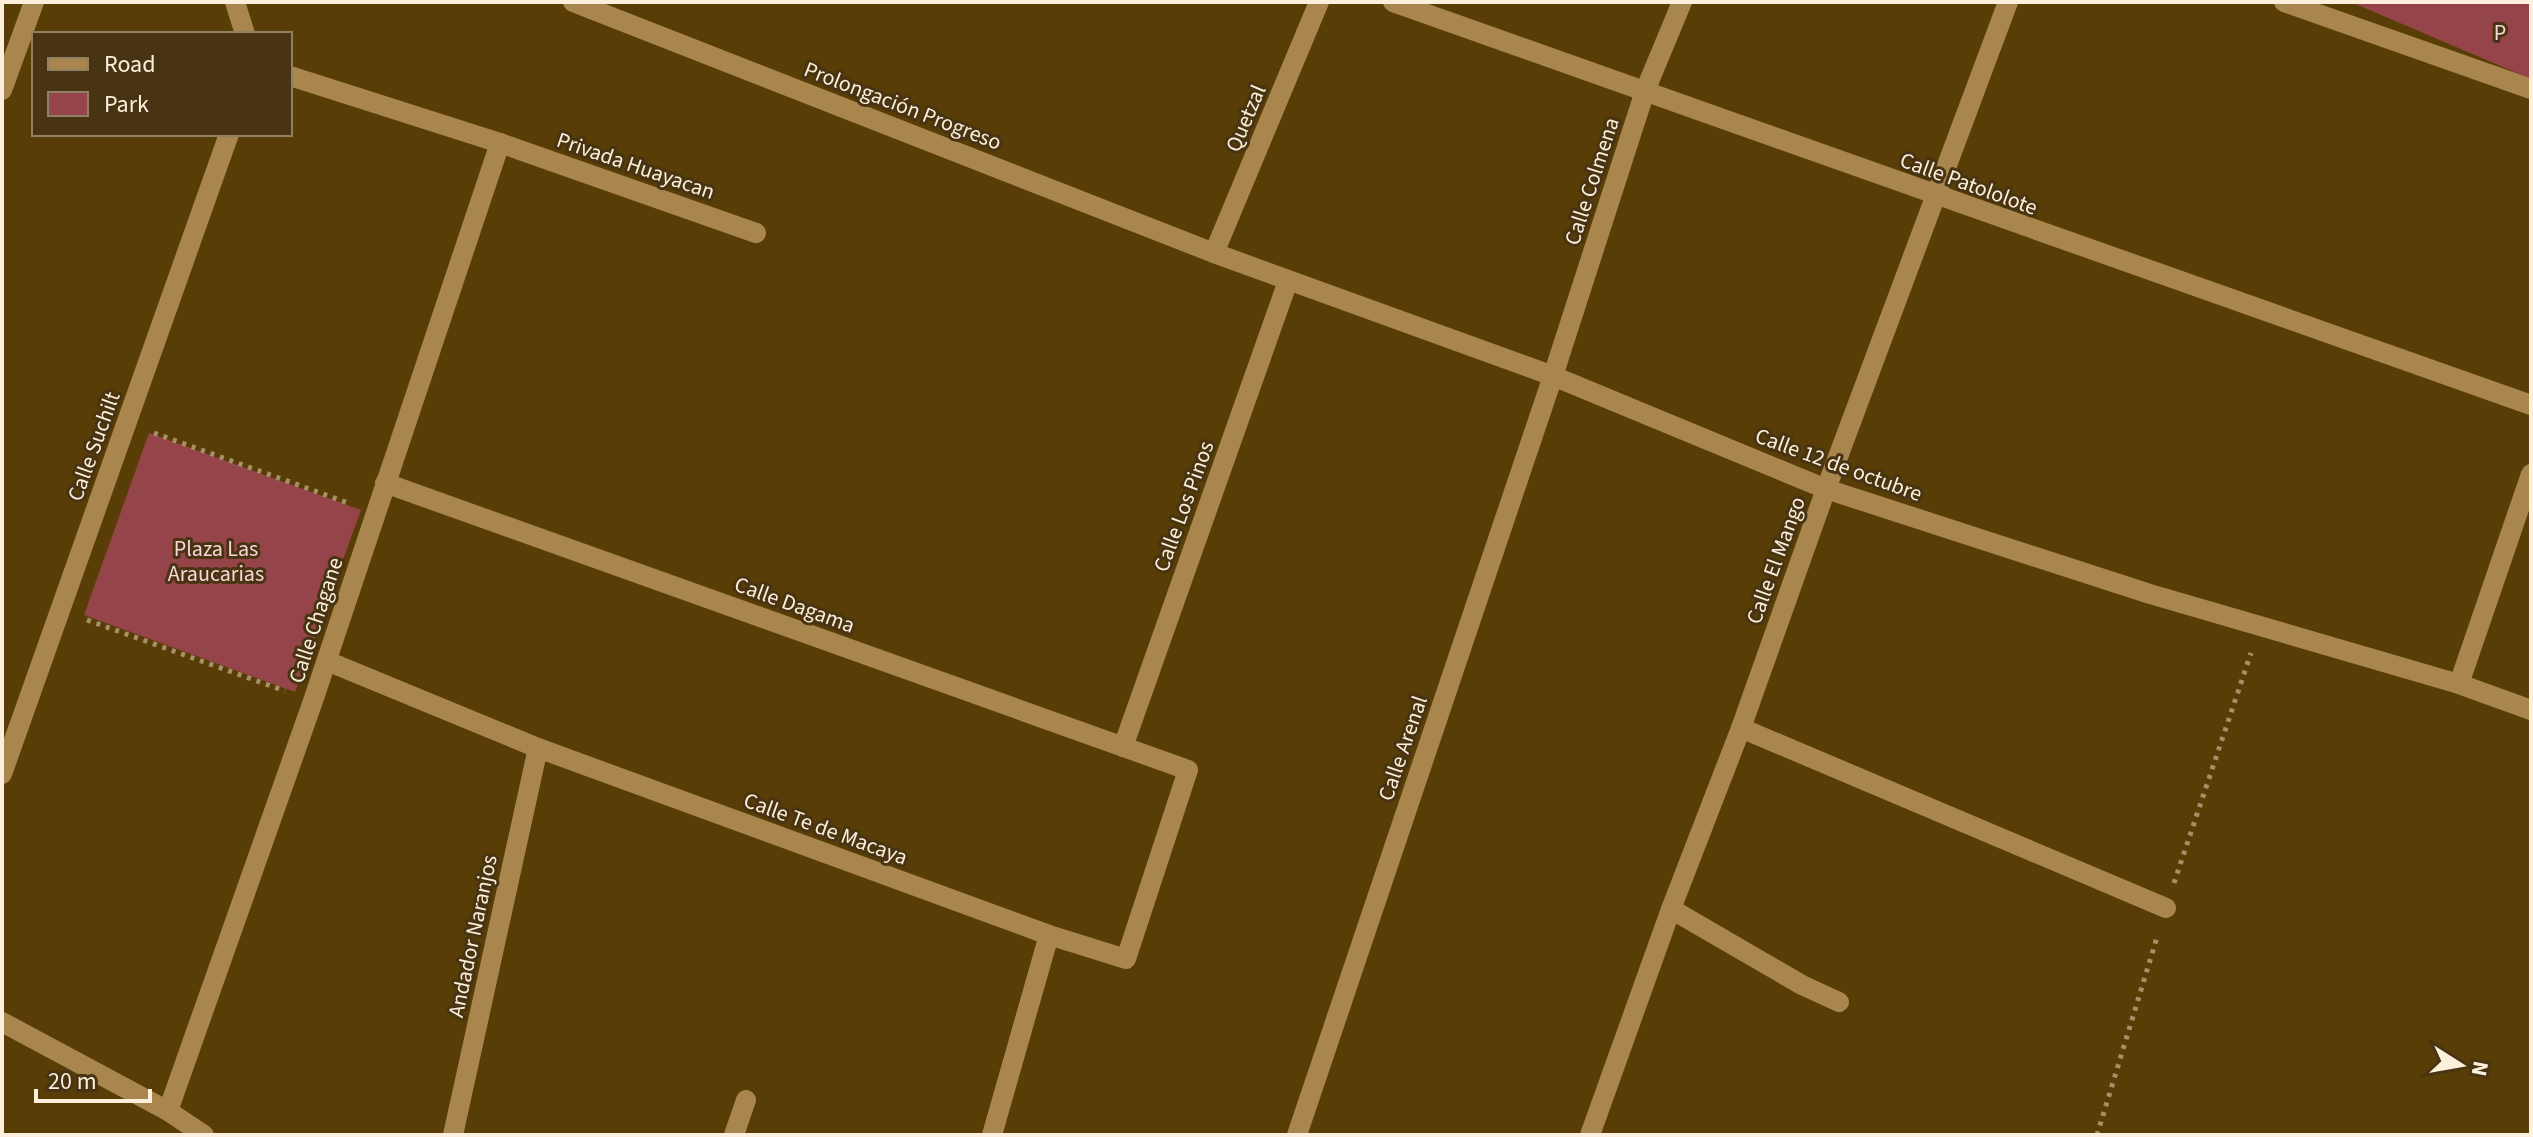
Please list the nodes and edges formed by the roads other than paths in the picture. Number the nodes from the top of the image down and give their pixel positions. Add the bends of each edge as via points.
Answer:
1 (34, 2) edge
2 (235, 2) edge
3 (573, 2) edge
4 (1319, 2) edge
5 (1393, 2) edge
6 (1682, 2) edge
7 (2008, 2) edge
8 (2284, 2) edge
9 (244, 32) edge
10 (292, 77) edge
11 (2531, 89) edge
12 (2, 90) edge
13 (1645, 91) junction
14 (228, 136) edge
15 (500, 143) junction
16 (1937, 197) junction
17 (756, 233) dead end
18 (1214, 253) junction
19 (1288, 281) junction
20 (1553, 376) junction
21 (2531, 405) edge
22 (2531, 474) edge
23 (385, 483) junction
24 (1826, 489) junction
25 (327, 661) junction
26 (2459, 684) junction
27 (2531, 710) edge
28 (1741, 728) junction
29 (1123, 747) junction
30 (538, 748) junction
31 (1188, 770) joint
32 (2, 774) edge
33 (2166, 908) dead end
34 (1671, 909) junction
35 (1049, 935) junction
36 (1839, 1002) dead end
37 (2, 1022) edge
38 (746, 1100) dead end
39 (168, 1111) junction
40 (204, 1135) edge
41 (453, 1135) edge
42 (734, 1135) edge
43 (992, 1135) edge
44 (1297, 1135) edge
45 (1590, 1135) edge

1 - 12 street
2 - 9 street
3 - 18 street, Prolongación Progreso
4 - 18 street, Quetzal
5 - 13 street, Calle Patololote
6 - 13 street, Calle Colmena
7 - 16 street, Calle El Mango
8 - 11 street
10 - 15 street, Privada Huayacan
13 - 16 street, Calle Patololote
13 - 20 street, Calle Colmena
14 - 32 street, Calle Suchilt
15 - 17 street, Privada Huayacan
15 - 23 street, Calle Chagane
16 - 21 street, Calle Patololote
16 - 24 street, Calle El Mango
18 - 19 street, Calle 12 de octubre
19 - 20 street, Calle 12 de octubre
19 - 29 street, Calle Los Pinos
20 - 24 street, Calle 12 de octubre
20 - 44 street, Calle Arenal
22 - 26 street
23 - 25 street, Calle Chagane
23 - 29 street, Calle Dagama
24 - 26 street, Calle 12 de octubre via 2150,594
24 - 28 street, Calle El Mango
25 - 30 street, Calle Te de Macaya
25 - 39 street, Calle Chagane
26 - 27 street
28 - 33 street
28 - 34 street, Calle El Mango
29 - 31 street, Calle Dagama
30 - 35 street, Calle Te de Macaya
30 - 41 street, Andador Naranjos
31 - 35 street, Calle Te de Macaya via 1126,959
34 - 36 street
34 - 45 street, Calle El Mango
35 - 43 street
37 - 39 street
38 - 42 street
39 - 40 street

